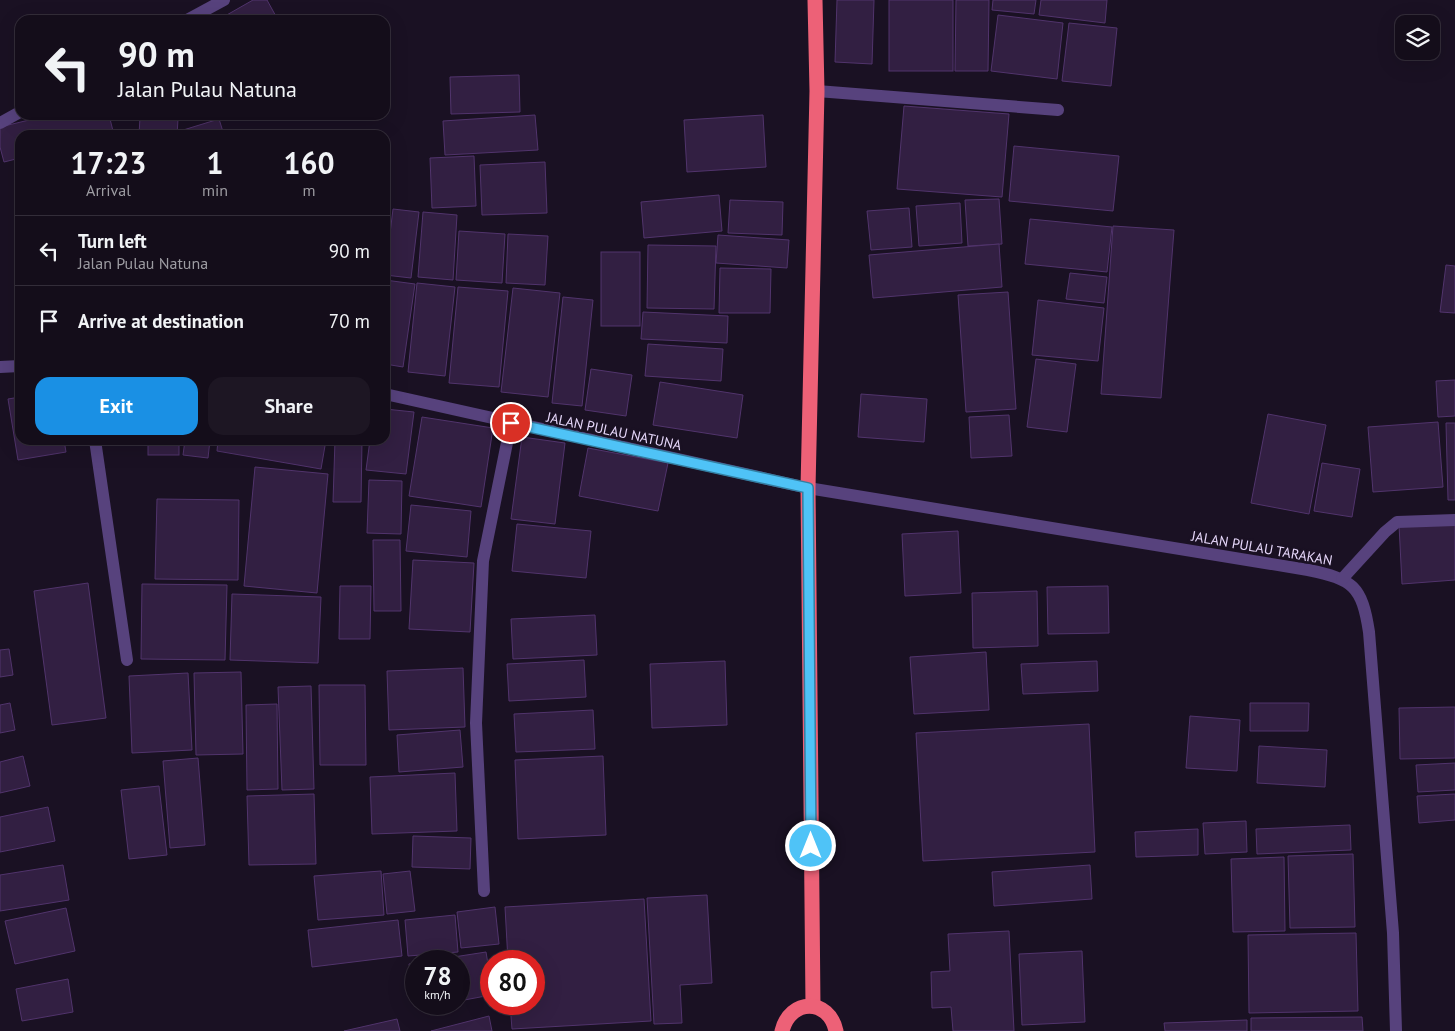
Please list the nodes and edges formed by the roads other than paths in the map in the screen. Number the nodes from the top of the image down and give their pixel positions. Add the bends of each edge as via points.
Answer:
1 (224, 0) edge
2 (816, 0) edge
3 (196, 15) edge
4 (817, 91) junction
5 (1058, 110) dead end
6 (15, 115) edge
7 (0, 123) edge
8 (15, 366) edge
9 (0, 367) edge
10 (390, 395) edge
11 (511, 423) junction
12 (95, 445) edge
13 (808, 488) junction
14 (1455, 520) edge
15 (1342, 579) junction
16 (127, 660) dead end
17 (484, 891) dead end
18 (813, 1006) junction
19 (782, 1031) edge
20 (836, 1031) edge
21 (1396, 1031) edge

1 - 3 street
2 - 4 highway
4 - 5 street
4 - 13 highway
6 - 7 street
8 - 9 street
10 - 11 street, JALAN PULAU NATUNA
11 - 13 street, JALAN PULAU NATUNA
11 - 17 street via 483,561 476,723
12 - 16 street
13 - 15 street, JALAN PULAU TARAKAN via 1308,570
13 - 18 highway
14 - 15 street via 1397,522
15 - 21 street, JALAN PULAU TARAKAN via 1352,585 1360,596 1369,632 1393,934
18 - 19 highway via 795,1010 788,1016
18 - 20 highway via 828,1014

